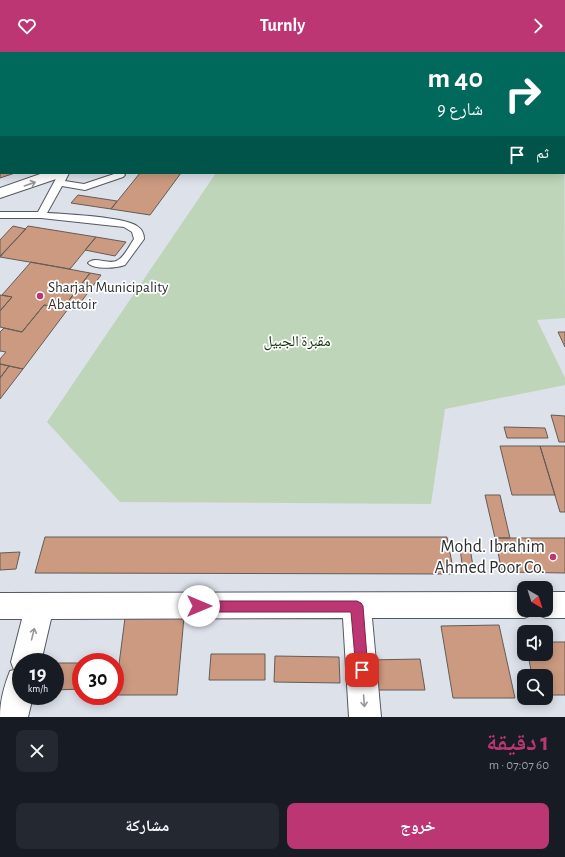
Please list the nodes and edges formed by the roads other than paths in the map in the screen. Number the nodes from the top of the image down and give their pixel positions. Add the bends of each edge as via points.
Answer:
1 (120, 175) dead end
2 (59, 178) edge
3 (0, 193) edge
4 (0, 215) edge
5 (41, 215) junction
6 (93, 263) dead end
7 (517, 605) edge
8 (553, 605) edge
9 (565, 605) edge
10 (0, 606) edge
11 (40, 606) junction
12 (357, 606) junction
13 (28, 653) edge
14 (15, 705) edge
15 (12, 717) edge
16 (365, 717) edge

1 - 2 lane via 85,187
3 -> 2 street
2 - 5 lane
4 - 5 lane
5 - 6 lane via 121,223 137,231 139,239 122,263
7 - 12 street
8 - 9 street
10 - 11 street
11 - 12 street
13 -> 11 street
12 -> 16 street
14 - 15 street

